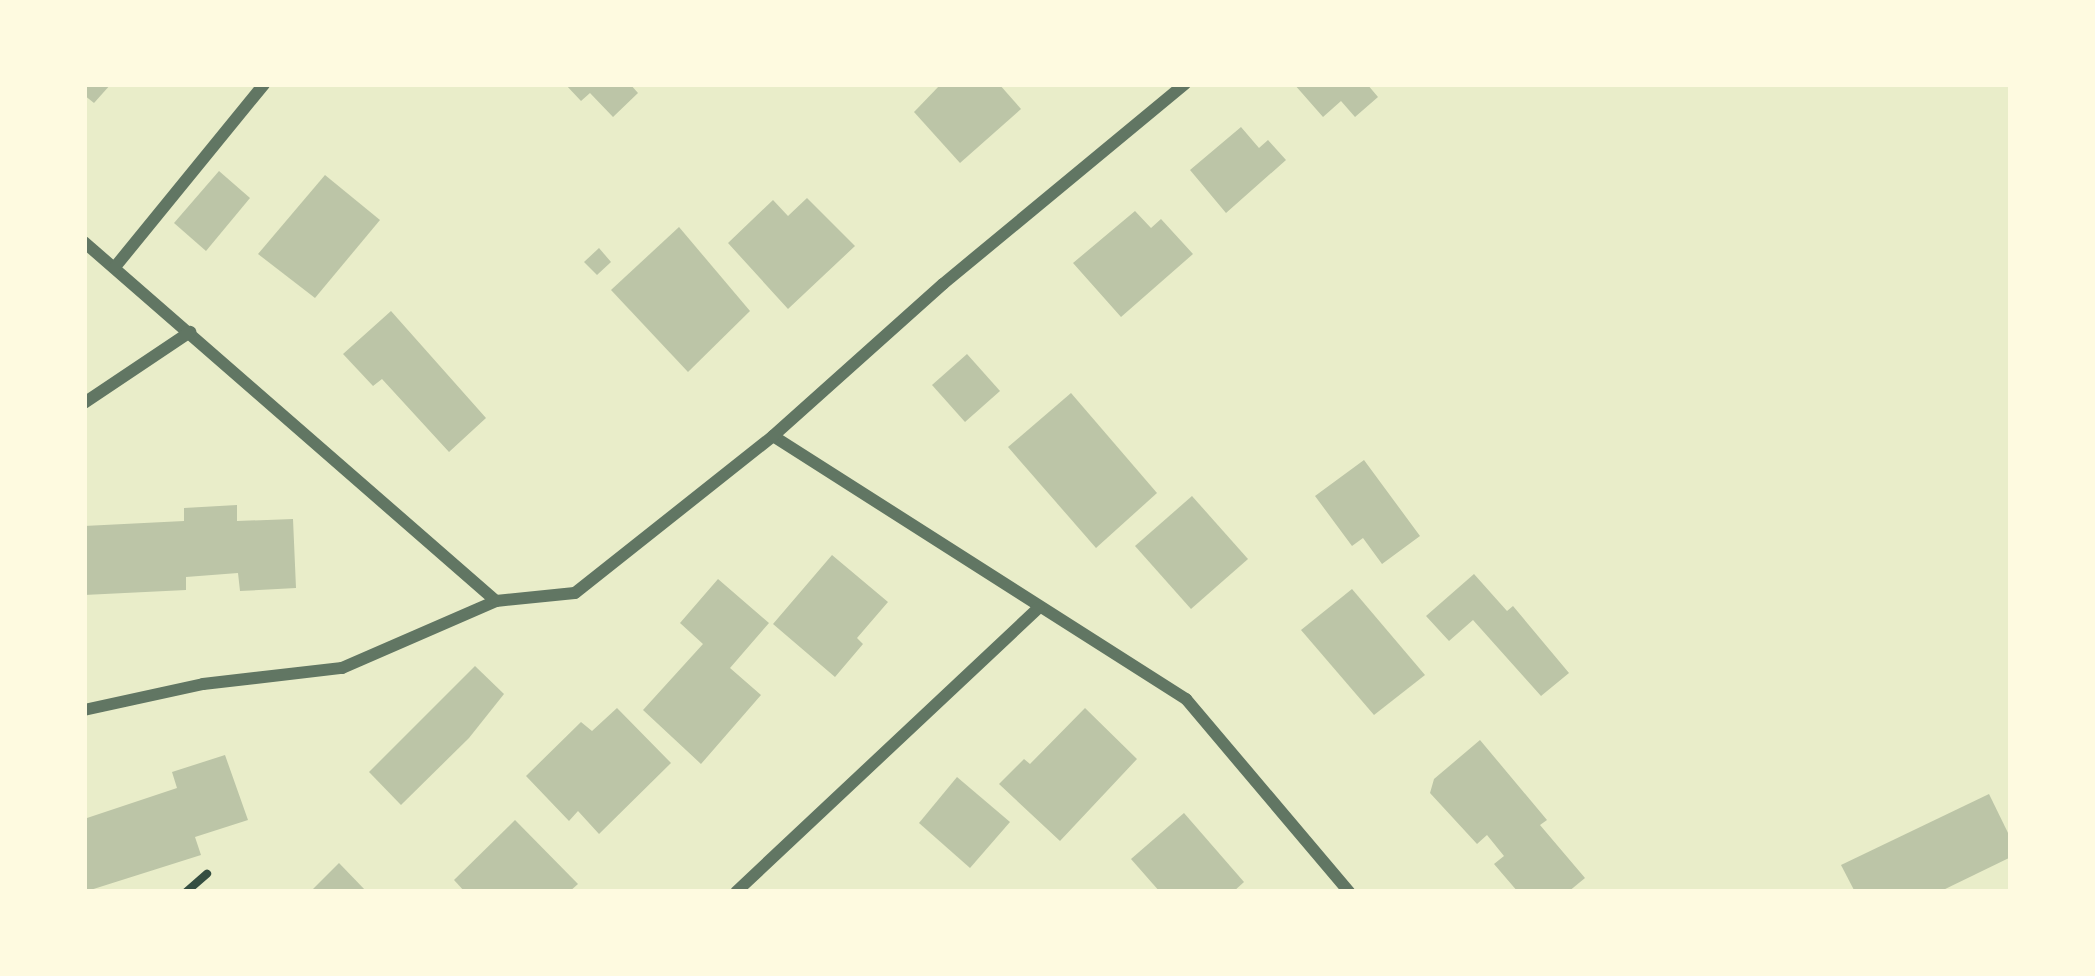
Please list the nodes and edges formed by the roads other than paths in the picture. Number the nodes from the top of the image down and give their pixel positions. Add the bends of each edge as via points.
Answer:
1 (264, 84) edge
2 (1185, 84) edge
3 (84, 242) edge
4 (115, 267) junction
5 (190, 332) junction
6 (84, 403) edge
7 (773, 436) junction
8 (496, 601) junction
9 (1038, 608) junction
10 (84, 710) edge
11 (736, 892) edge
12 (1348, 892) edge

1 - 4 street
2 - 7 street
3 - 4 street
4 - 5 street
5 - 6 street
5 - 8 street
7 - 8 street via 575,593
7 - 9 street
8 - 10 street via 342,668 203,684
9 - 11 street
9 - 12 street via 1186,699

